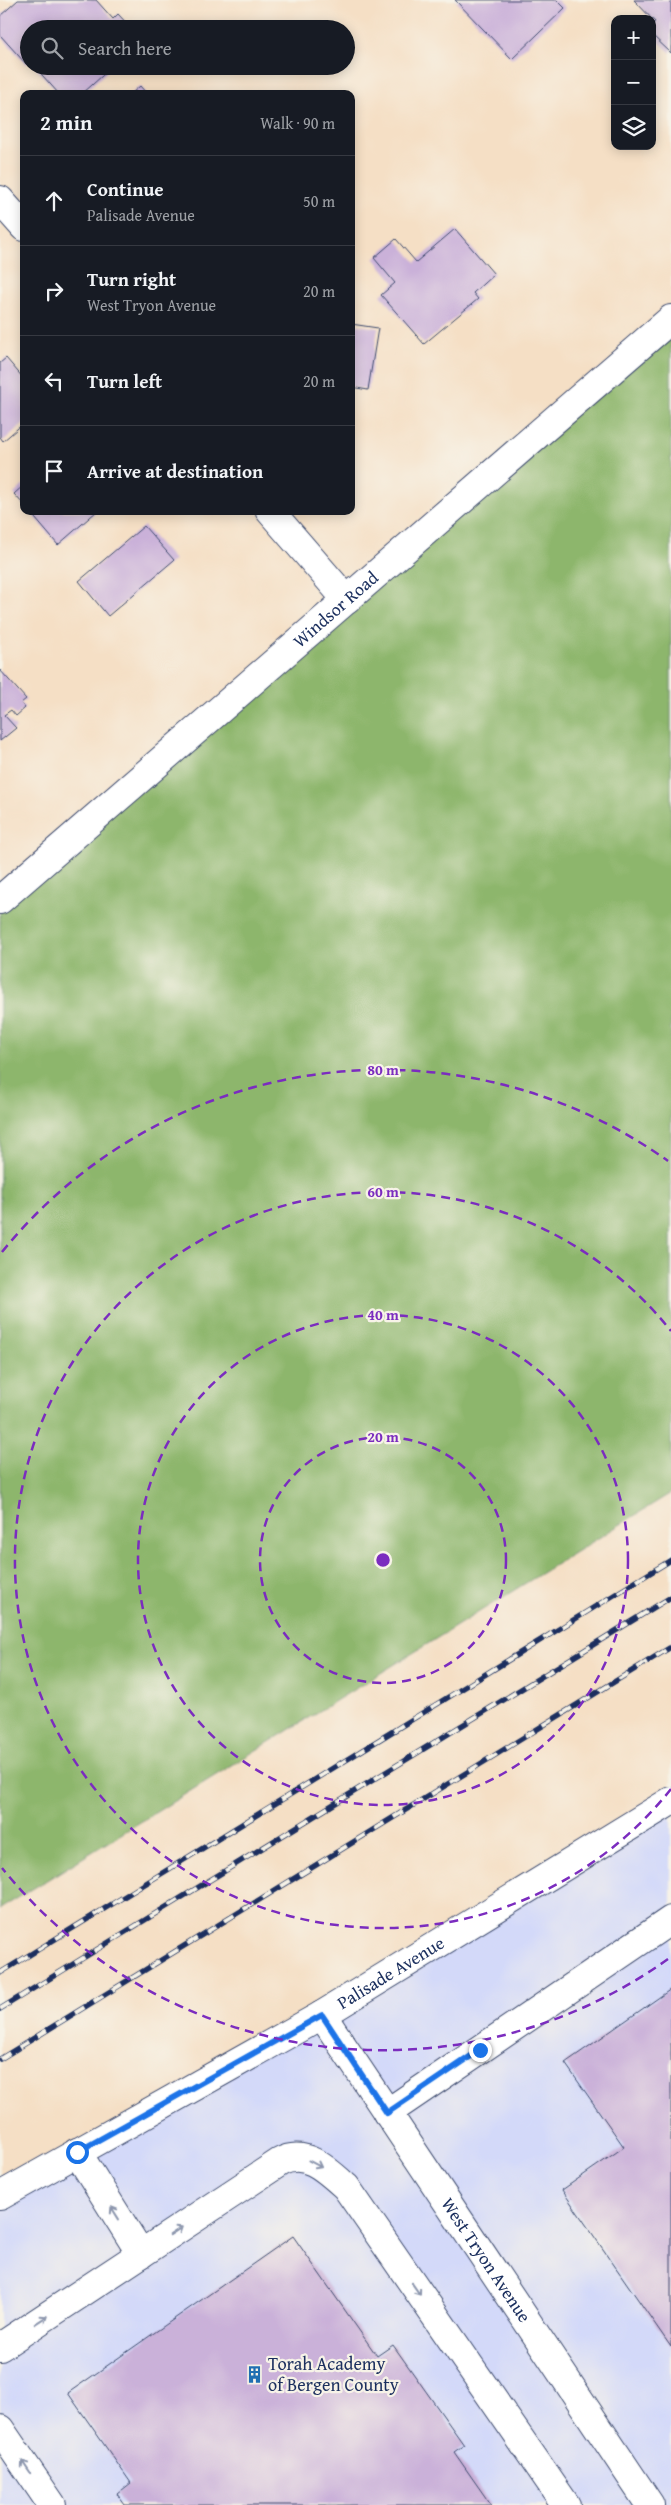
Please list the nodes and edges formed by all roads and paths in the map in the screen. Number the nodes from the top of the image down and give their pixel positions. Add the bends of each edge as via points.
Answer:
1 (0, 200) edge
2 (20, 222) edge
3 (671, 319) edge
4 (273, 515) edge
5 (347, 600) junction
6 (0, 900) edge
7 (671, 1801) edge
8 (671, 1920) edge
9 (322, 2015) junction
10 (387, 2113) junction
11 (77, 2152) junction
12 (0, 2196) edge
13 (141, 2254) junction
14 (0, 2347) edge
15 (0, 2429) edge
16 (52, 2505) edge
17 (566, 2505) edge
18 (650, 2505) edge

1 - 2 street
3 - 5 street, Windsor Road
4 - 5 street
5 - 6 street, Windsor Road
7 - 9 street, Palisade Avenue
8 - 10 street
9 - 10 street, West Tryon Avenue
9 - 11 street, Palisade Avenue
10 - 18 street, West Tryon Avenue
11 - 12 street, Palisade Avenue
13 -> 11 street
14 -> 13 street
13 -> 17 street via 290,2157 300,2157 320,2165 346,2187
16 -> 15 street

